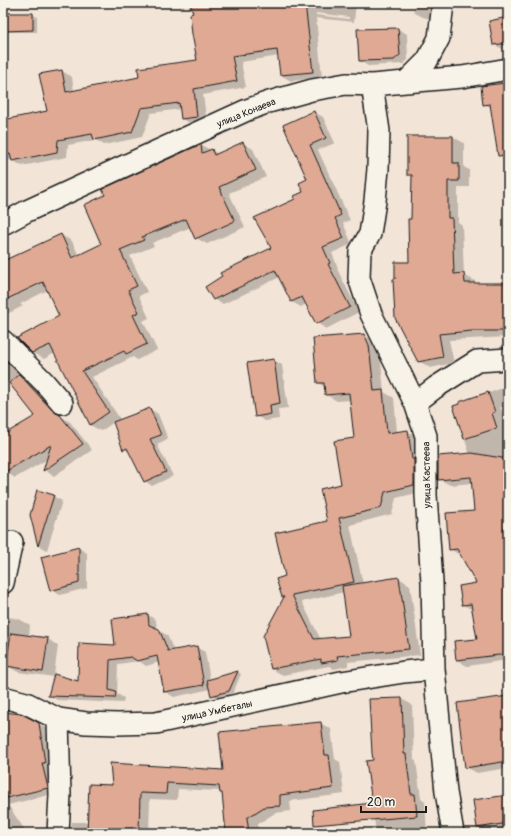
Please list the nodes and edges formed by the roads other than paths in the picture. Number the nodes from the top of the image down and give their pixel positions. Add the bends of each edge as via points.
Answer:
1 (443, 3) edge
2 (508, 69) edge
3 (407, 81) junction
4 (372, 85) junction
5 (3, 224) edge
6 (3, 341) edge
7 (508, 359) edge
8 (62, 403) dead end
9 (415, 403) junction
10 (12, 542) dead end
11 (3, 583) edge
12 (434, 669) junction
13 (3, 697) edge
14 (58, 719) junction
15 (58, 833) edge
16 (453, 833) edge

1 - 3 street via 439,38 427,61
2 - 3 street, улица Конаева via 462,77
3 - 4 street, улица Конаева
4 - 5 street, улица Конаева via 346,84 312,90 247,110
4 - 9 street, улица Кастеева via 379,131 378,169 370,234 360,251 359,278 371,314
6 - 8 street
7 - 9 street via 477,361
9 - 12 street, улица Кастеева via 426,436 426,495
10 - 11 street
12 - 14 street, улица Умбеталы via 341,682 156,723 86,723
12 - 16 street, улица Кастеева via 446,792
13 - 14 street, улица Умбеталы via 26,702
14 - 15 street

